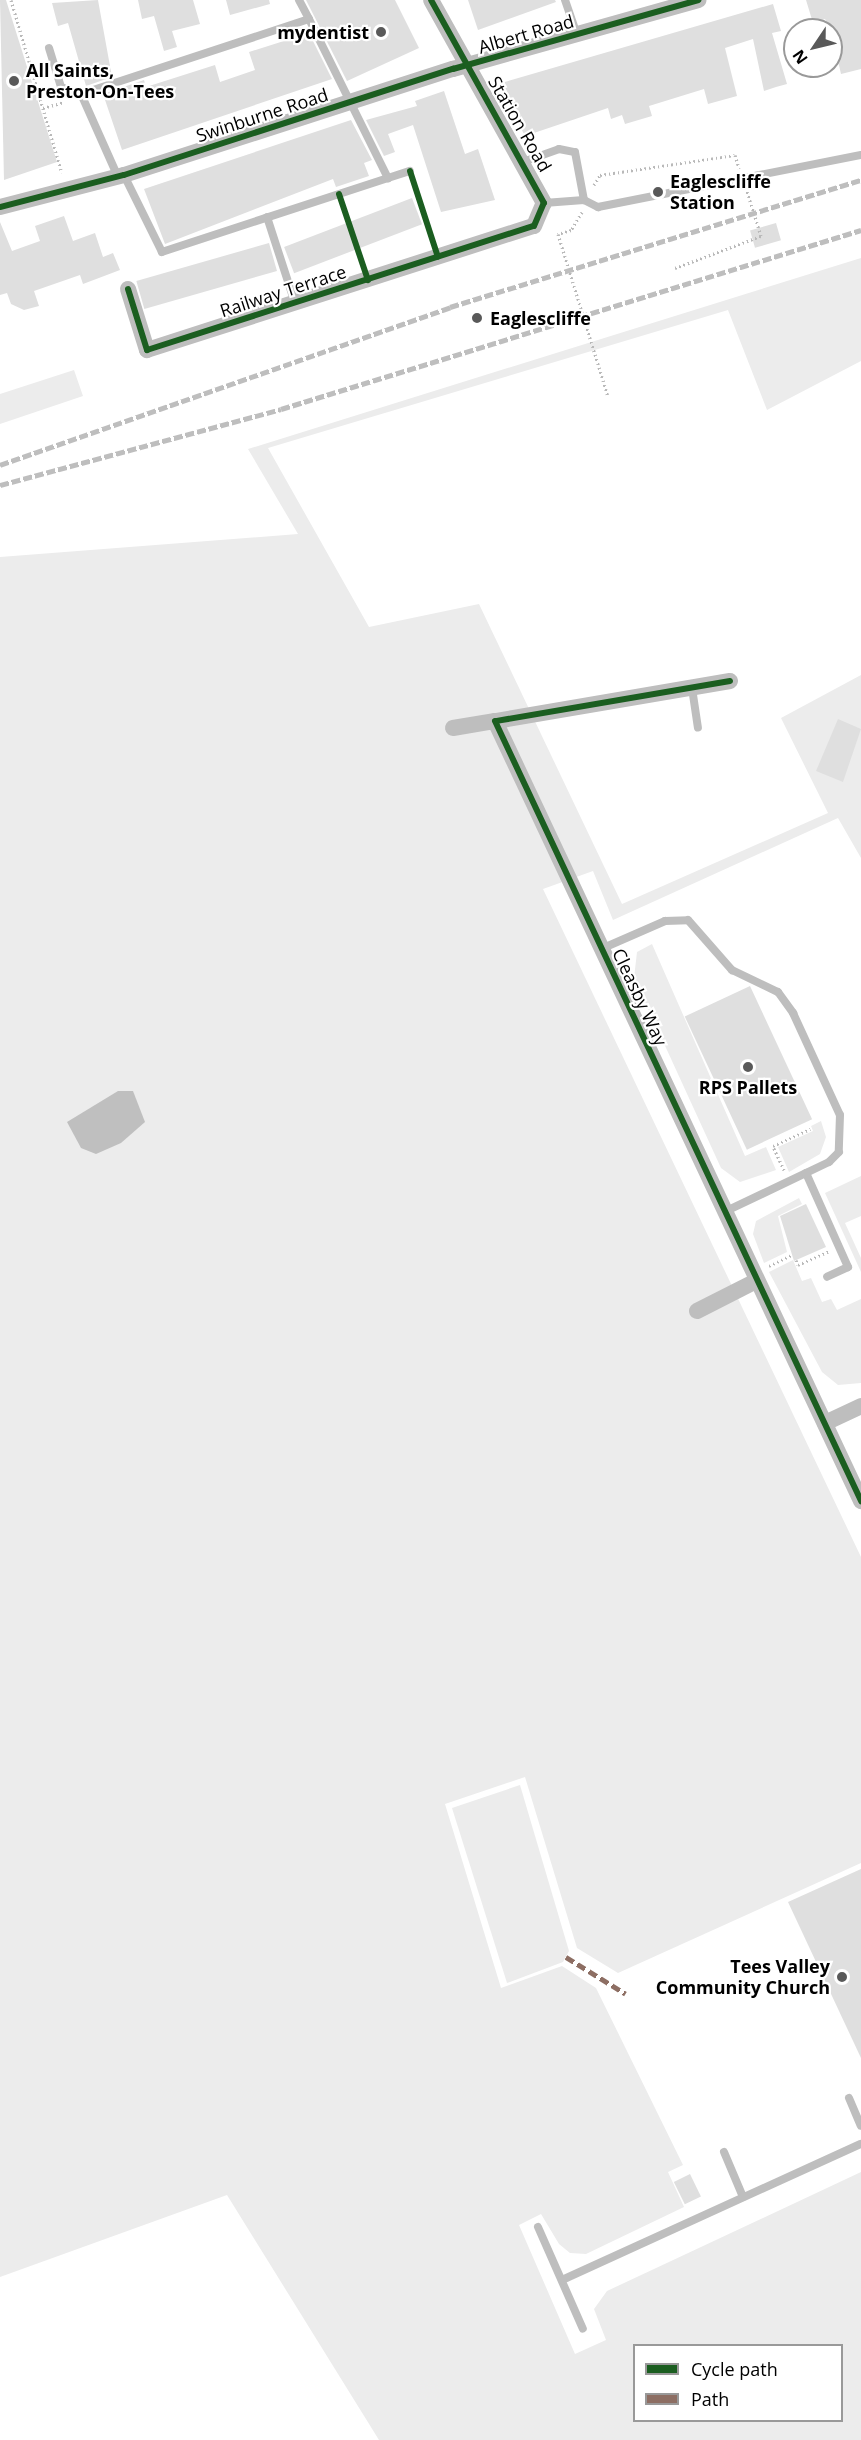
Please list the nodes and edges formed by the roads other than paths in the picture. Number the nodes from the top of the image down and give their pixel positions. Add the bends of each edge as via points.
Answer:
1 (299, 0) edge
2 (431, 0) edge
3 (565, 0) edge
4 (698, 0) edge
5 (309, 19) junction
6 (577, 35) junction
7 (49, 48) dead end
8 (465, 66) junction
9 (81, 94) junction
10 (352, 102) junction
11 (861, 155) edge
12 (520, 163) junction
13 (410, 171) dead end
14 (121, 176) junction
15 (388, 178) junction
16 (586, 201) junction
17 (544, 203) junction
18 (0, 207) edge
19 (267, 217) junction
20 (128, 289) dead end
21 (295, 303) junction
22 (730, 681) dead end
23 (692, 688) junction
24 (495, 722) junction
25 (453, 728) dead end
26 (698, 728) dead end
27 (601, 949) junction
28 (806, 1173) junction
29 (724, 1212) junction
30 (760, 1275) junction
31 (827, 1277) dead end
32 (698, 1311) dead end
33 (861, 1406) edge
34 (825, 1423) junction
35 (861, 1501) edge
36 (849, 2098) dead end
37 (861, 2126) edge
38 (861, 2144) edge
39 (724, 2152) dead end
40 (743, 2197) junction
41 (538, 2227) dead end
42 (562, 2280) junction
43 (584, 2329) dead end

1 - 5 lane
2 - 8 street, Station Road
3 - 6 lane
4 - 6 street, Albert Road
5 - 9 lane
5 - 10 lane
6 - 8 street, Albert Road
7 - 9 lane via 62,87
8 - 10 street, Swinburne Road
8 - 12 street, Station Road
9 - 14 lane
10 - 14 street, Swinburne Road
10 - 15 lane
11 - 16 lane via 706,190 598,207
12 - 16 lane via 559,150 575,152
12 - 17 street, Station Road
13 - 15 lane
14 - 18 street, Swinburne Road via 65,184
14 - 19 lane via 162,252
15 - 19 lane
16 - 17 lane
17 - 21 street, Railway Terrace via 534,226
19 - 21 lane
20 - 21 street, Railway Terrace via 147,350
22 - 23 street
23 - 24 street
23 - 26 lane
24 - 25 street
24 - 27 street, Cleasby Way
27 - 28 lane via 665,921 688,920 732,970 778,992 840,1115 839,1152
27 - 29 street, Cleasby Way
28 - 29 lane
28 - 31 lane via 848,1267
29 - 30 street, Cleasby Way
30 - 32 street
30 - 34 street, Cleasby Way
33 - 34 street
34 - 35 street, Cleasby Way
36 - 37 lane
38 - 40 lane
39 - 40 lane
40 - 42 lane
41 - 42 lane
42 - 43 lane

